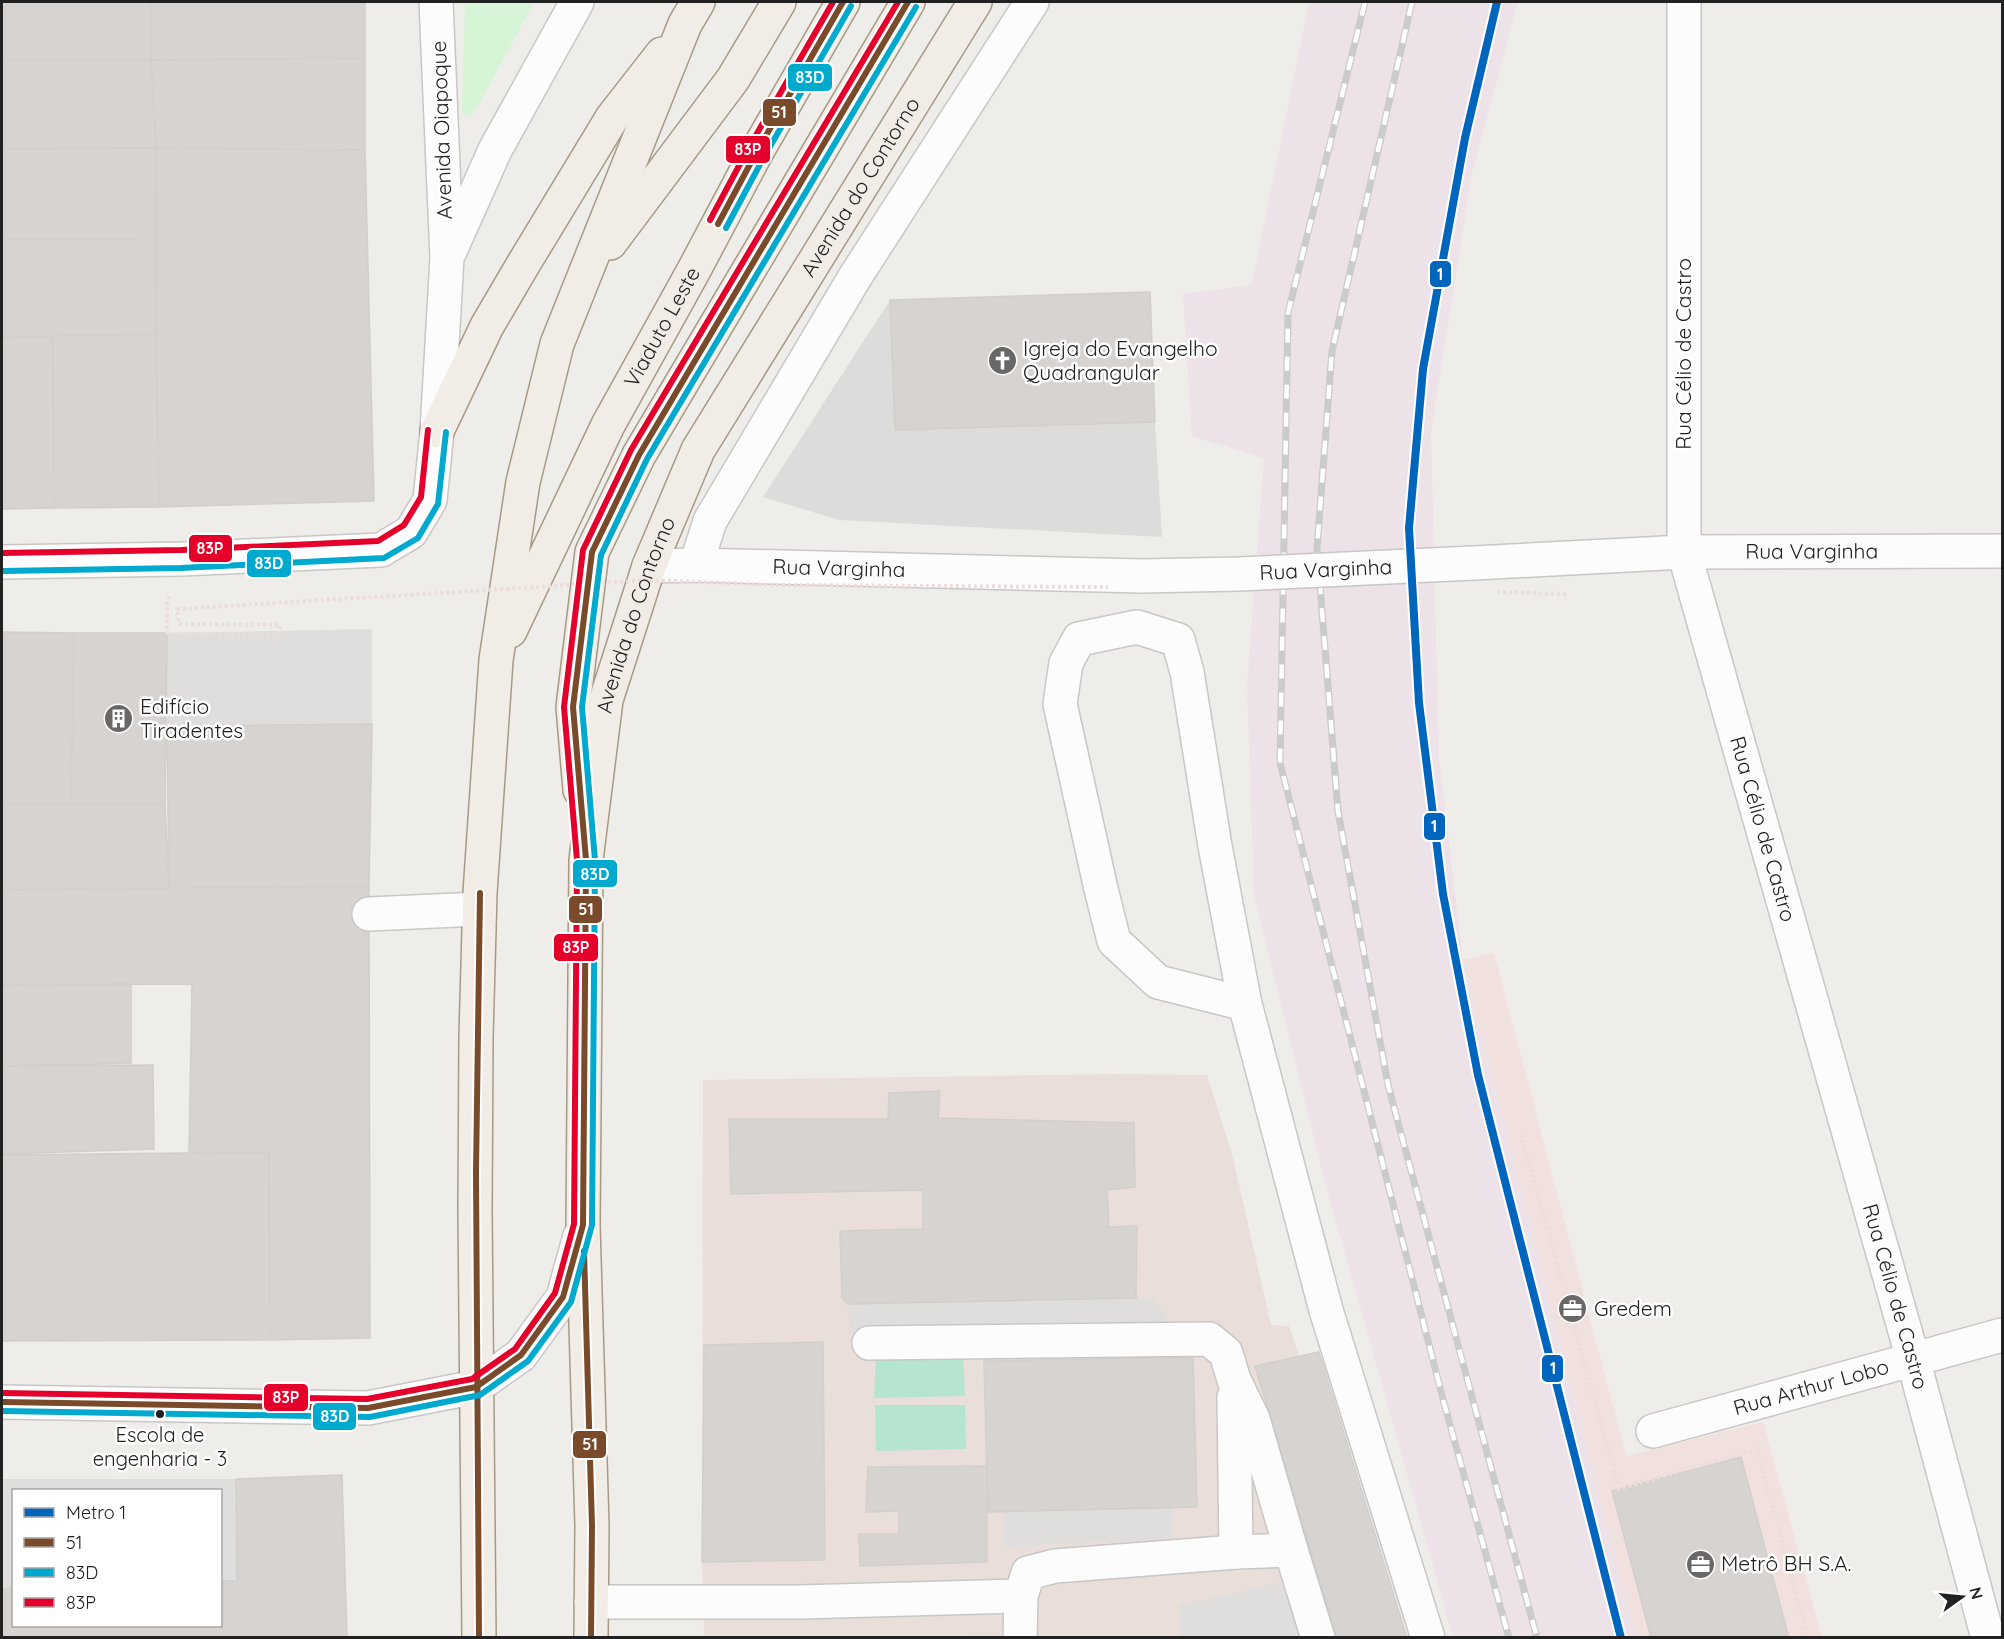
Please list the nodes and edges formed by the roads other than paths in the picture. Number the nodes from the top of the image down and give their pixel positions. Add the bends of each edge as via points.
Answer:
1 (436, 2) edge
2 (578, 2) edge
3 (779, 2) edge
4 (843, 2) edge
5 (908, 2) edge
6 (975, 2) edge
7 (1032, 2) edge
8 (1684, 2) edge
9 (692, 13) edge
10 (447, 258) junction
11 (584, 278) junction
12 (437, 431) junction
13 (2002, 551) edge
14 (1684, 552) junction
15 (2, 562) edge
16 (696, 565) junction
17 (649, 566) junction
18 (496, 660) junction
19 (586, 860) junction
20 (479, 909) junction
21 (369, 914) dead end
22 (1245, 1004) junction
23 (583, 1225) junction
24 (2002, 1335) edge
25 (869, 1343) dead end
26 (1913, 1359) junction
27 (1234, 1380) junction
28 (476, 1387) junction
29 (2, 1402) edge
30 (1653, 1431) dead end
31 (1291, 1550) junction
32 (1236, 1552) junction
33 (1021, 1596) junction
34 (591, 1602) junction
35 (479, 1638) edge
36 (591, 1638) edge
37 (1020, 1638) edge
38 (1318, 1638) edge
39 (1428, 1638) edge
40 (1988, 1638) edge

1 - 10 street, Avenida Oiapoque
2 - 10 street via 495,150
3 - 11 main road via 733,79
4 - 18 main road, Viaduto Leste via 608,425
5 - 19 main road, Viaduto Leste via 639,455 592,552 573,707
6 - 17 main road, Avenida do Contorno via 698,450
7 - 16 street via 849,287 710,521
8 - 14 street, Rua Célio de Castro
9 - 11 main road
9 - 12 main road via 612,118 487,326
10 - 12 street
11 - 18 main road via 557,344 523,482
12 - 15 street via 430,500 411,532 381,550
13 - 14 street, Rua Varginha
14 - 16 street, Rua Varginha, bridge via 1131,582
14 - 26 street, Rua Célio de Castro
16 - 17 street, Rua Varginha
17 - 19 main road, Avenida do Contorno via 606,700
18 - 20 main road
19 - 23 main road, Avenida do Contorno
20 - 21 street
20 - 28 main road
22 - 22 street via 1178,640 1137,627 1079,639 1065,663 1060,705 1114,941 1158,982
22 - 39 street via 1326,1310
23 - 28 street via 563,1298 521,1355
23 - 34 main road, Avenida do Contorno
24 - 26 street, Rua Arthur Lobo
25 - 27 street via 1209,1339 1226,1353
26 - 30 street, Rua Arthur Lobo
26 - 40 street, Rua Célio de Castro
27 - 31 street via 1253,1419
27 - 32 street
28 - 29 street via 368,1408
28 - 35 main road
31 - 32 street
31 - 38 street
32 - 33 street via 1055,1566 1028,1573
33 - 34 street
33 - 37 street
34 - 36 main road, Avenida do Contorno

